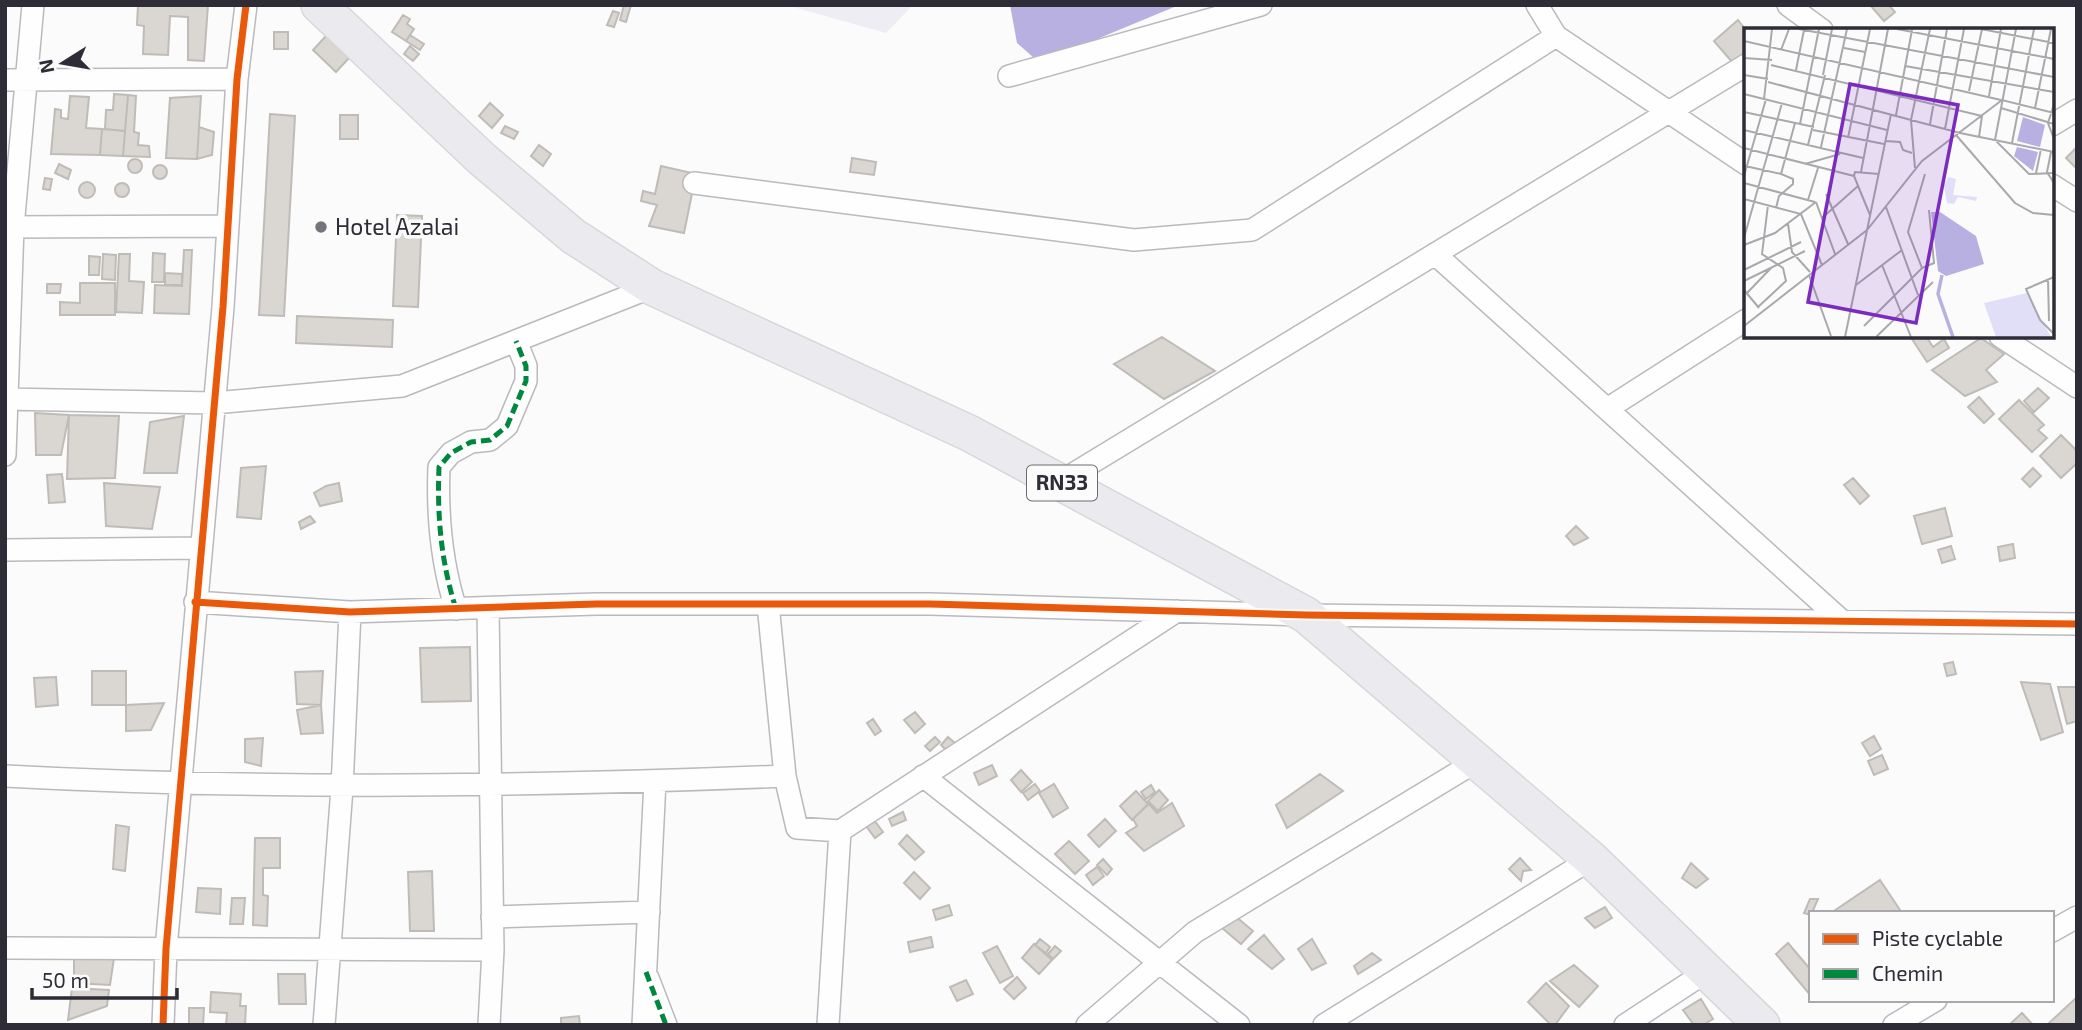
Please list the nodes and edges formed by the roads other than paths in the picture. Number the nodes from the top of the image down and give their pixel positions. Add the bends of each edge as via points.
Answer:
1 (33, 5) edge
2 (246, 5) edge
3 (319, 5) edge
4 (1261, 5) edge
5 (1537, 5) edge
6 (1787, 5) edge
7 (1813, 28) edge
8 (1556, 36) junction
9 (1744, 66) edge
10 (1009, 76) dead end
11 (237, 79) junction
12 (16, 80) edge
13 (2077, 110) edge
14 (1669, 112) junction
15 (2054, 124) edge
16 (1744, 163) edge
17 (694, 183) dead end
18 (2054, 186) edge
19 (2077, 201) edge
20 (228, 226) junction
21 (9, 227) edge
22 (1435, 254) junction
23 (652, 287) junction
24 (1744, 321) edge
25 (2003, 338) edge
26 (516, 341) junction
27 (2077, 387) edge
28 (7, 399) edge
29 (214, 402) junction
30 (1607, 409) junction
31 (5, 455) edge
32 (1060, 482) junction
33 (200, 548) junction
34 (5, 550) edge
35 (195, 602) junction
36 (768, 604) junction
37 (488, 608) junction
38 (456, 609) junction
39 (1177, 611) junction
40 (350, 612) junction
41 (1306, 615) junction
42 (1842, 621) junction
43 (2077, 624) edge
44 (1477, 761) junction
45 (5, 776) edge
46 (785, 776) junction
47 (923, 776) junction
48 (655, 781) junction
49 (181, 785) junction
50 (489, 786) junction
51 (342, 788) junction
52 (840, 831) junction
53 (1591, 859) junction
54 (649, 912) junction
55 (492, 917) junction
56 (2077, 917) edge
57 (2054, 930) edge
58 (5, 948) edge
59 (166, 949) junction
60 (330, 950) junction
61 (493, 950) junction
62 (1159, 962) junction
63 (1709, 970) junction
64 (646, 972) junction
65 (1933, 1002) edge
66 (163, 1025) edge
67 (324, 1025) edge
68 (489, 1025) edge
69 (643, 1025) edge
70 (666, 1025) edge
71 (828, 1025) edge
72 (1087, 1025) edge
73 (1238, 1025) edge
74 (1324, 1025) edge
75 (1625, 1025) edge
76 (1762, 1025) edge
77 (1894, 1025) edge

1 - 12 street
2 - 11 street
3 - 23 main road, RN33 via 482,159 573,236
4 - 10 street
5 - 8 street
6 - 7 street
8 - 14 street
8 - 17 street via 1252,230 1134,240
9 - 14 street
11 - 12 street
11 - 20 street
12 - 21 street
13 - 15 street
14 - 16 street
14 - 22 street
18 - 19 street
20 - 21 street
20 - 29 street
21 - 28 street
22 - 30 street
22 - 32 street
23 - 26 street
23 - 32 main road, RN33 via 969,433
24 - 30 street
25 - 27 street
26 - 29 street via 402,386
26 - 38 street via 526,366 526,381 507,426 490,440 471,442 451,453 439,467 441,543
28 - 29 street
28 - 31 street
29 - 33 street
30 - 42 street
32 - 41 main road, RN33
33 - 34 street
33 - 35 street
35 - 40 street
35 - 49 street
36 - 37 street
36 - 39 street
36 - 46 street
37 - 38 street
37 - 50 street
38 - 40 street
39 - 41 street
39 - 47 street
40 - 51 street
41 - 42 street
41 - 44 main road, RN33
42 - 43 street
44 - 53 main road, RN33
44 - 62 street via 1195,932
45 - 49 street
46 - 48 street
46 - 52 street via 797,828
47 - 52 street
47 - 62 street
48 - 50 street
48 - 54 street
49 - 51 street
49 - 59 street
50 - 51 street
50 - 55 street
51 - 60 street
52 - 71 street
53 - 63 main road, RN33
53 - 74 street
54 - 55 street
54 - 64 street
55 - 61 street
56 - 57 street
58 - 59 street
59 - 60 street
59 - 66 street
60 - 61 street
60 - 67 street
61 - 68 street
62 - 72 street
62 - 73 street
63 - 75 street
63 - 76 main road, RN33
64 - 69 street
64 - 70 street
65 - 77 street

